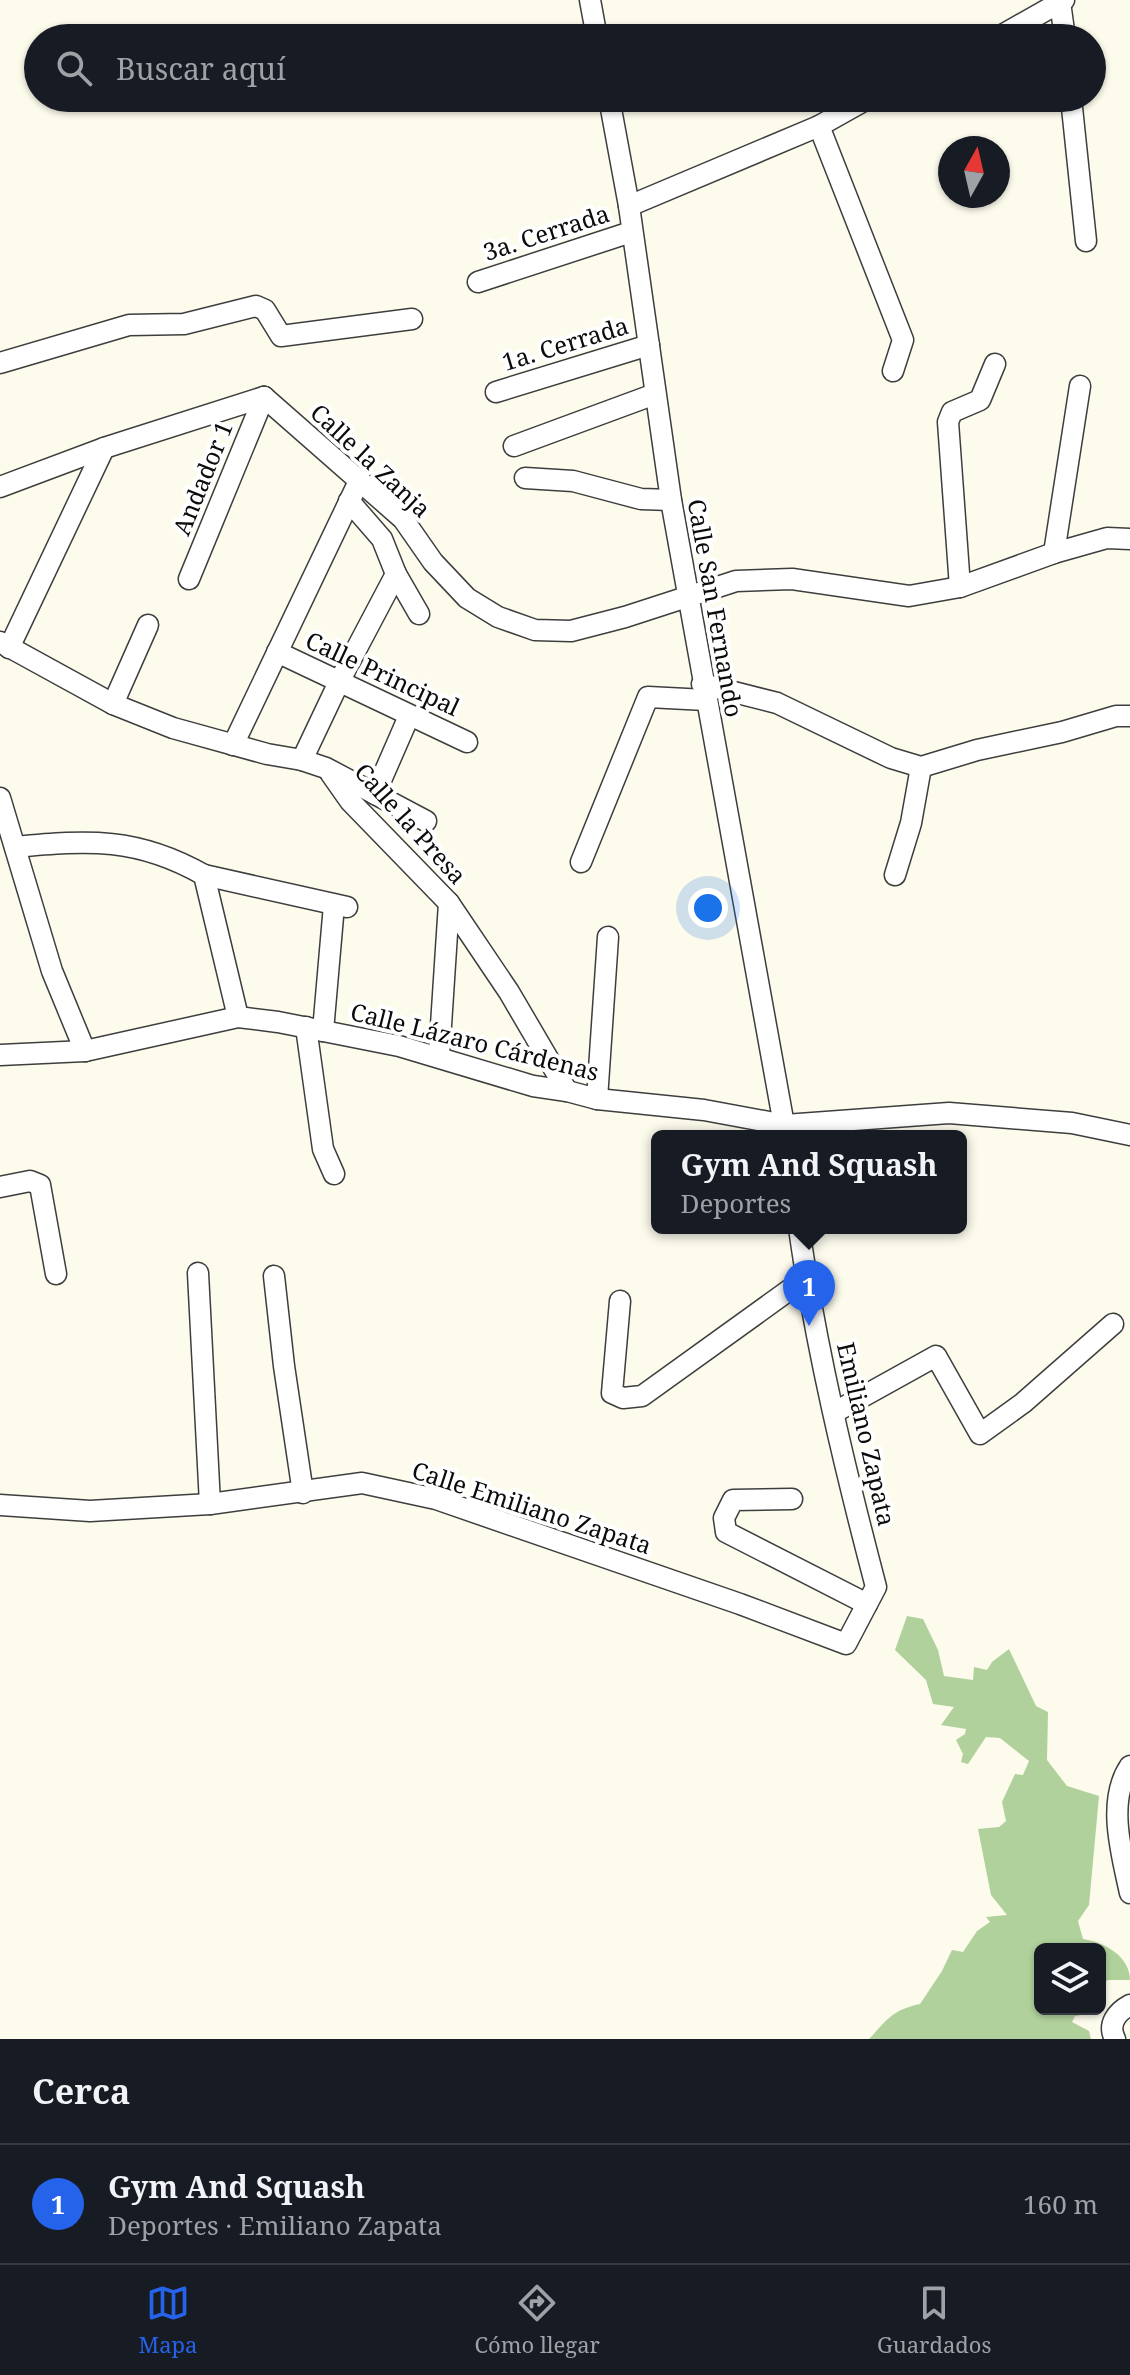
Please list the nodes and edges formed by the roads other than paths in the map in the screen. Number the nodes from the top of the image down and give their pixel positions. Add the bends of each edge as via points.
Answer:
1 (590, 0) edge
2 (1062, 1) edge
3 (594, 24) edge
4 (1022, 24) edge
5 (1064, 24) edge
6 (612, 112) edge
7 (844, 112) edge
8 (1072, 112) edge
9 (819, 126) junction
10 (629, 206) junction
11 (631, 232) junction
12 (1086, 241) dead end
13 (478, 282) dead end
14 (412, 319) dead end
15 (649, 345) junction
16 (0, 363) edge
17 (995, 364) dead end
18 (893, 371) dead end
19 (1080, 386) dead end
20 (496, 392) dead end
21 (655, 394) junction
22 (264, 397) junction
23 (514, 446) dead end
24 (104, 448) junction
25 (525, 478) dead end
26 (360, 479) junction
27 (0, 487) edge
28 (671, 500) junction
29 (349, 501) junction
30 (1130, 539) edge
31 (1054, 553) junction
32 (396, 574) junction
33 (189, 579) dead end
34 (960, 587) junction
35 (688, 596) junction
36 (419, 614) dead end
37 (148, 625) dead end
38 (4, 645) edge
39 (277, 652) junction
40 (339, 682) junction
41 (704, 692) junction
42 (113, 704) junction
43 (409, 716) junction
44 (1130, 716) edge
45 (467, 742) dead end
46 (233, 745) junction
47 (302, 760) junction
48 (921, 767) junction
49 (326, 768) junction
50 (375, 794) junction
51 (0, 798) edge
52 (426, 821) dead end
53 (15, 847) junction
54 (581, 862) dead end
55 (204, 875) junction
56 (895, 875) dead end
57 (449, 903) junction
58 (608, 937) dead end
59 (238, 1017) junction
60 (315, 1029) junction
61 (85, 1051) junction
62 (0, 1055) edge
63 (439, 1056) junction
64 (567, 1091) junction
65 (597, 1099) junction
66 (782, 1130) edge
67 (786, 1130) edge
68 (795, 1130) edge
69 (1130, 1135) edge
70 (334, 1174) dead end
71 (0, 1187) edge
72 (800, 1234) edge
73 (198, 1273) dead end
74 (56, 1274) dead end
75 (274, 1276) dead end
76 (806, 1278) junction
77 (620, 1301) dead end
78 (1113, 1324) dead end
79 (835, 1412) junction
80 (303, 1493) junction
81 (792, 1499) dead end
82 (210, 1504) junction
83 (0, 1505) edge
84 (867, 1604) junction
85 (846, 1644) joint
86 (1130, 1766) edge
87 (1130, 1893) edge
88 (1130, 2005) edge
89 (1115, 2039) edge

1 - 3 street
2 - 4 street
2 - 5 street
6 - 10 street, Calle San Fernando
7 - 9 street
8 - 12 street
9 - 10 street
9 - 18 street via 903,340
10 - 11 street, Calle San Fernando
11 - 13 street, 3a. Cerrada
11 - 15 street, Calle San Fernando
14 - 16 street via 281,336 265,310 256,306 184,324 138,323
15 - 20 street, 1a. Cerrada
15 - 21 street, Calle San Fernando
17 - 34 street via 980,400 952,412 948,422
19 - 31 street
21 - 23 street
21 - 28 street, Calle San Fernando
22 - 24 street
22 - 26 street, Calle la Zanja
22 - 33 street, Andador 1
24 - 27 street
24 - 38 street
25 - 28 street via 573,481 641,499
26 - 29 street
26 - 35 street, Calle la Zanja via 403,519 467,598 535,630 571,631
28 - 35 street, Calle San Fernando
29 - 32 street via 382,539
29 - 39 street
30 - 31 street, Calle la Zanja via 1107,538
31 - 34 street, Calle la Zanja
32 - 36 street
32 - 40 street
34 - 35 street, Calle la Zanja via 909,596 792,579 736,581
35 - 41 street, Calle San Fernando
37 - 42 street
38 - 42 street, Calle la Presa
39 - 40 street, Calle Principal
39 - 46 street
40 - 43 street, Calle Principal
40 - 47 street
41 - 48 street via 777,703
41 - 54 street via 648,697
41 - 67 street, Calle San Fernando
42 - 46 street, Calle la Presa
43 - 45 street, Calle Principal
43 - 50 street
44 - 48 street
46 - 47 street, Calle la Presa
47 - 49 street, Calle la Presa
48 - 56 street
49 - 50 street
49 - 57 street, Calle la Presa via 350,801
50 - 52 street
51 - 53 street
53 - 55 street via 117,843 160,853
53 - 61 street via 52,971
55 - 59 street
55 - 60 street via 340,906
57 - 63 street
57 - 64 street, Calle la Presa
58 - 65 street
59 - 60 street, Calle Lázaro Cárdenas
59 - 61 street, Calle Lázaro Cárdenas
60 - 63 street, Calle Lázaro Cárdenas
60 - 70 street via 323,1149
61 - 62 street, Calle Lázaro Cárdenas
63 - 64 street, Calle Lázaro Cárdenas via 533,1086
64 - 65 street, Calle Lázaro Cárdenas
65 - 66 street, Calle Lázaro Cárdenas via 704,1110
68 - 69 street, Calle Lázaro Cárdenas via 949,1113 1072,1123
71 - 74 street via 30,1181 40,1185
72 - 76 street, Emiliano Zapata
73 - 82 street
75 - 80 street
76 - 77 street via 642,1396 623,1398 612,1393
76 - 79 street, Emiliano Zapata
78 - 79 street via 980,1434 936,1356
79 - 84 street, Emiliano Zapata via 876,1587
80 - 82 street, Calle Emiliano Zapata
80 - 85 street, Calle Emiliano Zapata via 362,1483 436,1499
81 - 84 street via 733,1500 724,1518 726,1532
82 - 83 street, Calle Emiliano Zapata via 90,1511
84 - 85 street, Emiliano Zapata
86 - 87 street via 1118,1812
88 - 89 street via 1113,2021

